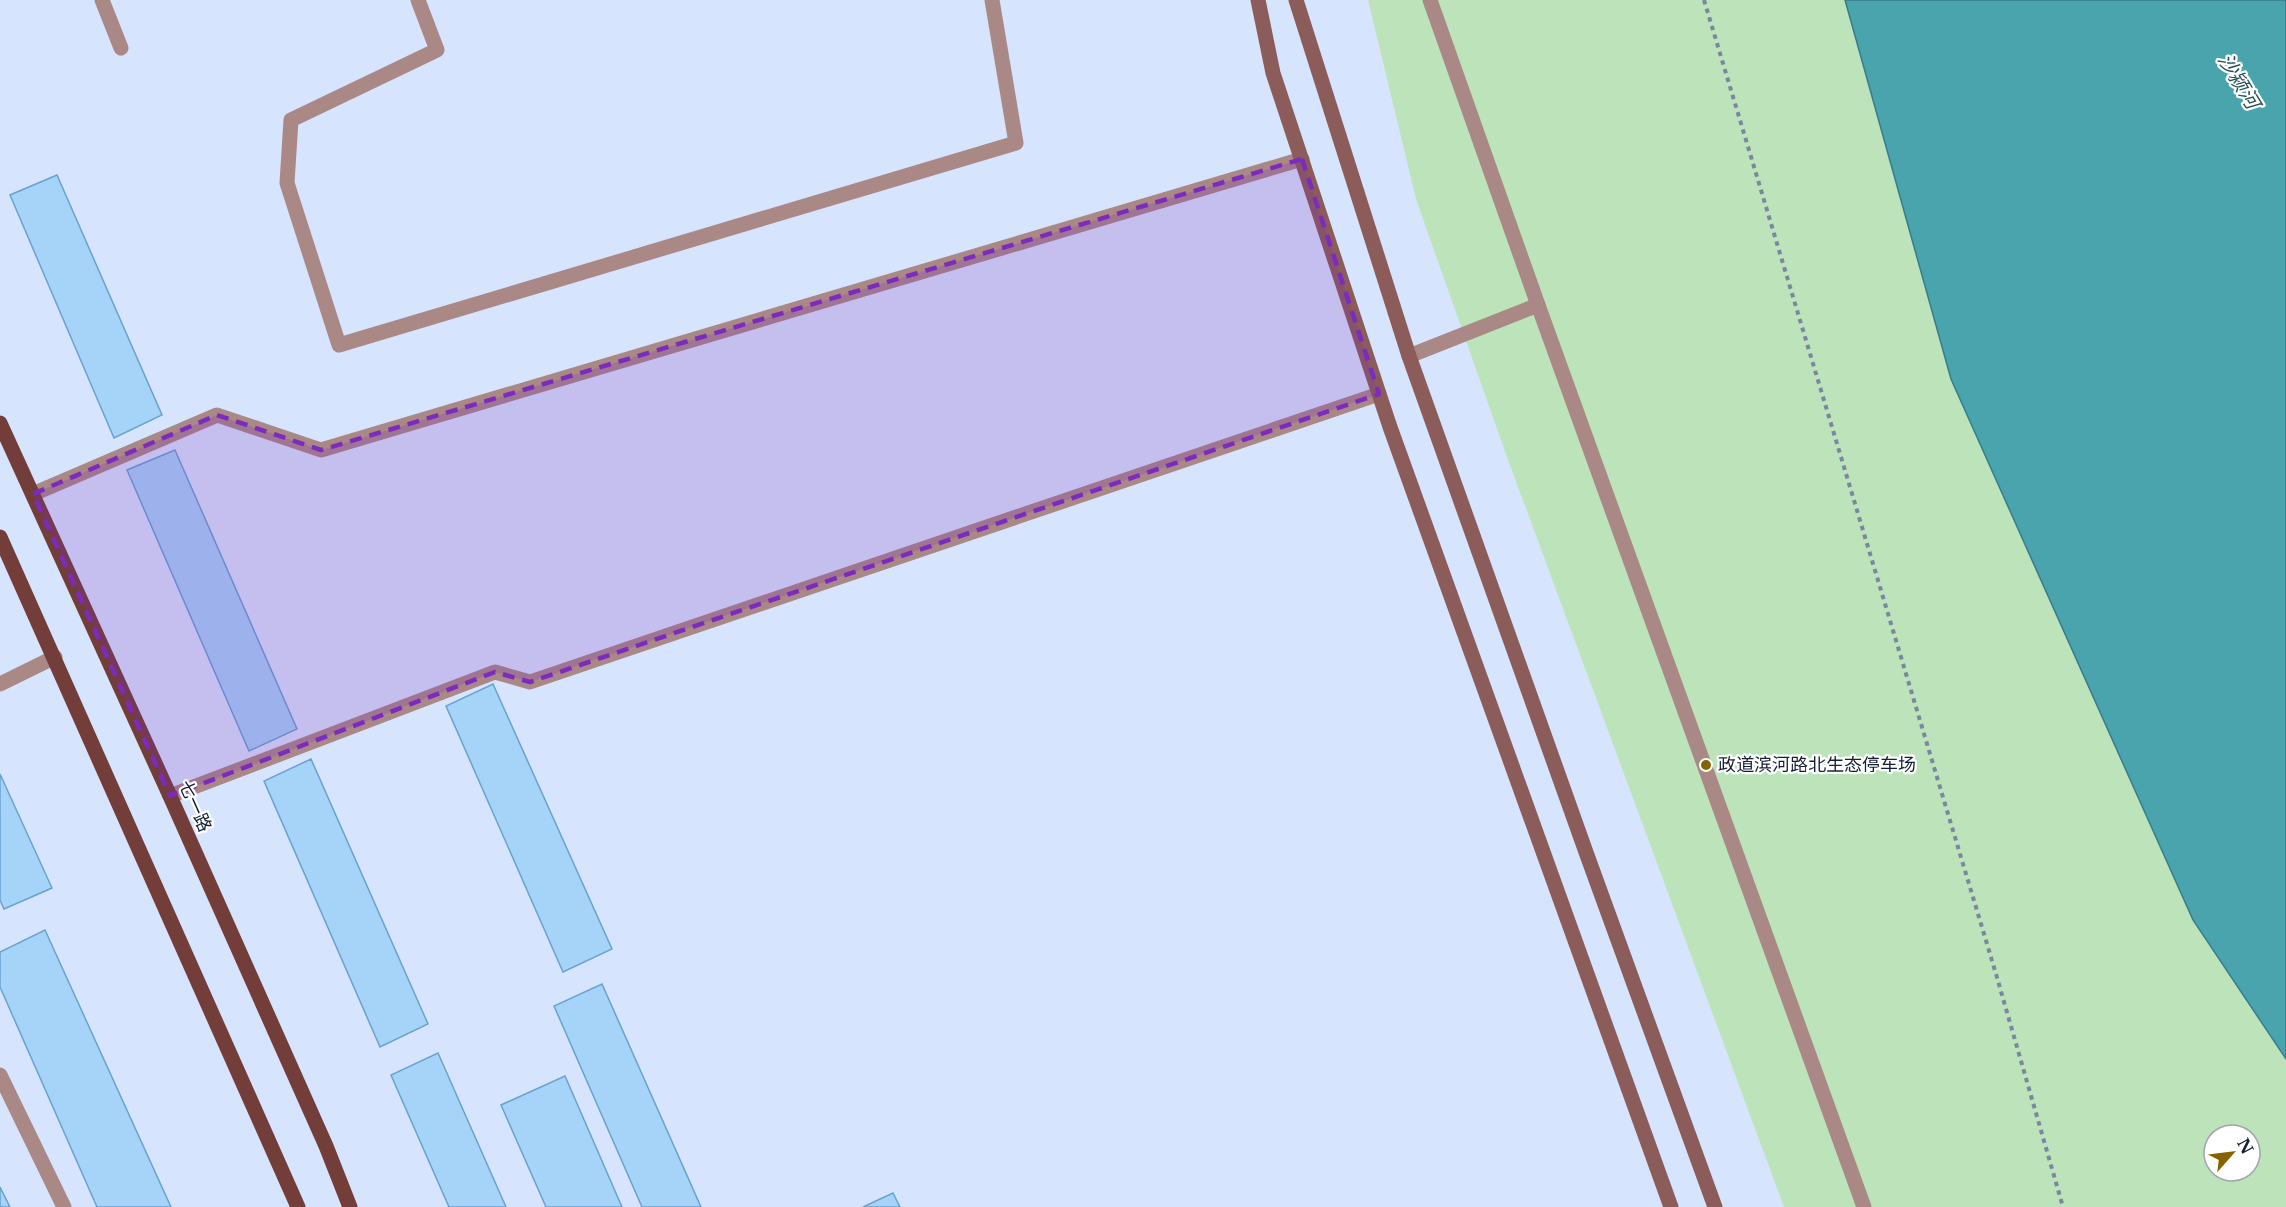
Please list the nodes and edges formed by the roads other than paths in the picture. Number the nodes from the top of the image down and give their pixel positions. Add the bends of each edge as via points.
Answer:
1 (102, 0) edge
2 (418, 0) edge
3 (992, 0) edge
4 (1258, 0) edge
5 (1296, 0) edge
6 (1430, 0) edge
7 (121, 48) dead end
8 (1302, 159) junction
9 (1538, 305) junction
10 (1409, 356) junction
11 (1379, 394) junction
12 (0, 423) edge
13 (33, 494) junction
14 (0, 537) edge
15 (54, 657) junction
16 (0, 684) edge
17 (170, 796) junction
18 (0, 1075) edge
19 (64, 1207) edge
20 (298, 1207) edge
21 (350, 1207) edge
22 (1671, 1207) edge
23 (1715, 1207) edge
24 (1864, 1207) edge

1 - 7 street
2 - 3 street via 437,50 291,120 287,183 339,345 1016,142
4 - 8 main road via 1273,73
5 - 10 main road
6 - 9 street
8 - 11 main road
8 - 13 street via 321,450 217,415
9 - 10 street
9 - 24 street
10 - 23 main road
11 - 17 street via 530,682 495,672
11 - 22 main road
12 - 13 main road, 七一路
13 - 17 main road, 七一路
14 - 15 main road
15 - 16 street
15 - 20 main road
17 - 21 main road, 七一路
18 - 19 street

